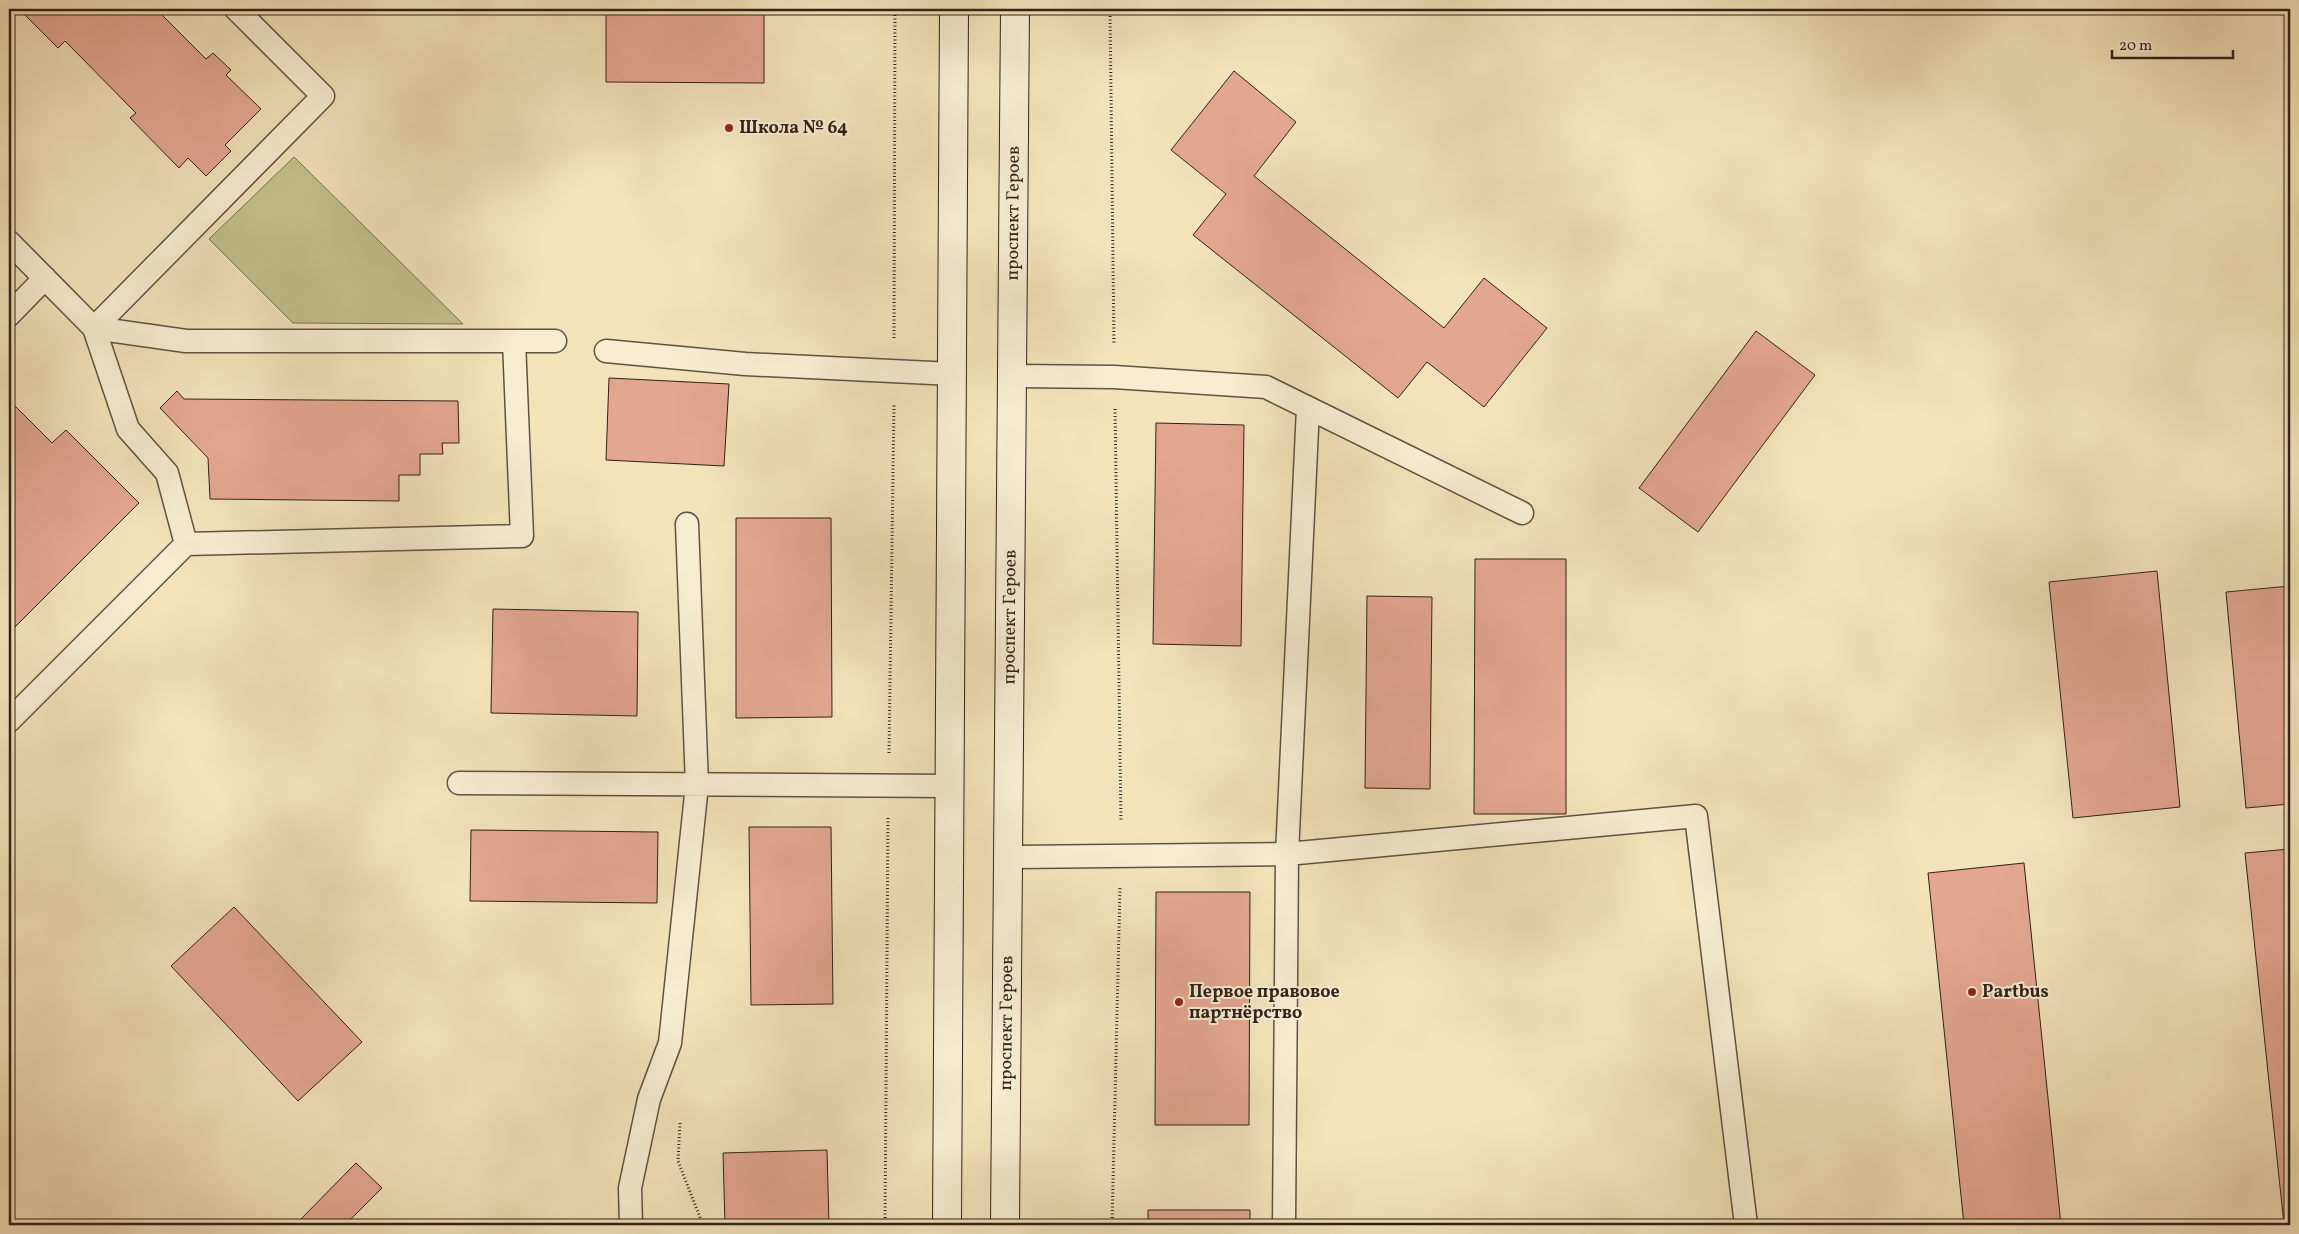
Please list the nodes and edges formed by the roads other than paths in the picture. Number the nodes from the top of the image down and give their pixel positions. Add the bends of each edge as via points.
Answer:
1 (236, 9) edge
2 (954, 9) edge
3 (1015, 9) edge
4 (9, 242) edge
5 (45, 278) junction
6 (9, 314) edge
7 (94, 328) junction
8 (514, 341) junction
9 (555, 341) dead end
10 (606, 352) dead end
11 (953, 374) junction
12 (1013, 376) junction
13 (1308, 408) junction
14 (1522, 513) dead end
15 (687, 524) dead end
16 (186, 544) junction
17 (9, 721) edge
18 (459, 783) dead end
19 (697, 785) junction
20 (949, 786) junction
21 (1287, 854) junction
22 (1008, 857) junction
23 (631, 1225) edge
24 (947, 1225) edge
25 (1006, 1225) edge
26 (1284, 1225) edge
27 (1746, 1225) edge

1 - 7 lane via 322,96
2 - 11 main road
3 - 12 main road, проспект Героев
4 - 5 lane
5 - 6 lane
5 - 7 lane
7 - 8 lane via 186,341
7 - 16 lane via 128,429 168,474
8 - 9 lane
8 - 16 lane via 522,536
10 - 11 lane via 745,364
11 - 20 main road
12 - 13 lane via 1114,377 1266,387
12 - 22 main road, проспект Героев
13 - 14 lane
13 - 21 lane
15 - 19 lane
16 - 17 lane
18 - 19 lane
19 - 20 lane
19 - 23 lane via 670,1043 649,1099 630,1188
20 - 24 main road
21 - 22 lane
21 - 26 lane
21 - 27 lane via 1696,816
22 - 25 main road, проспект Героев

